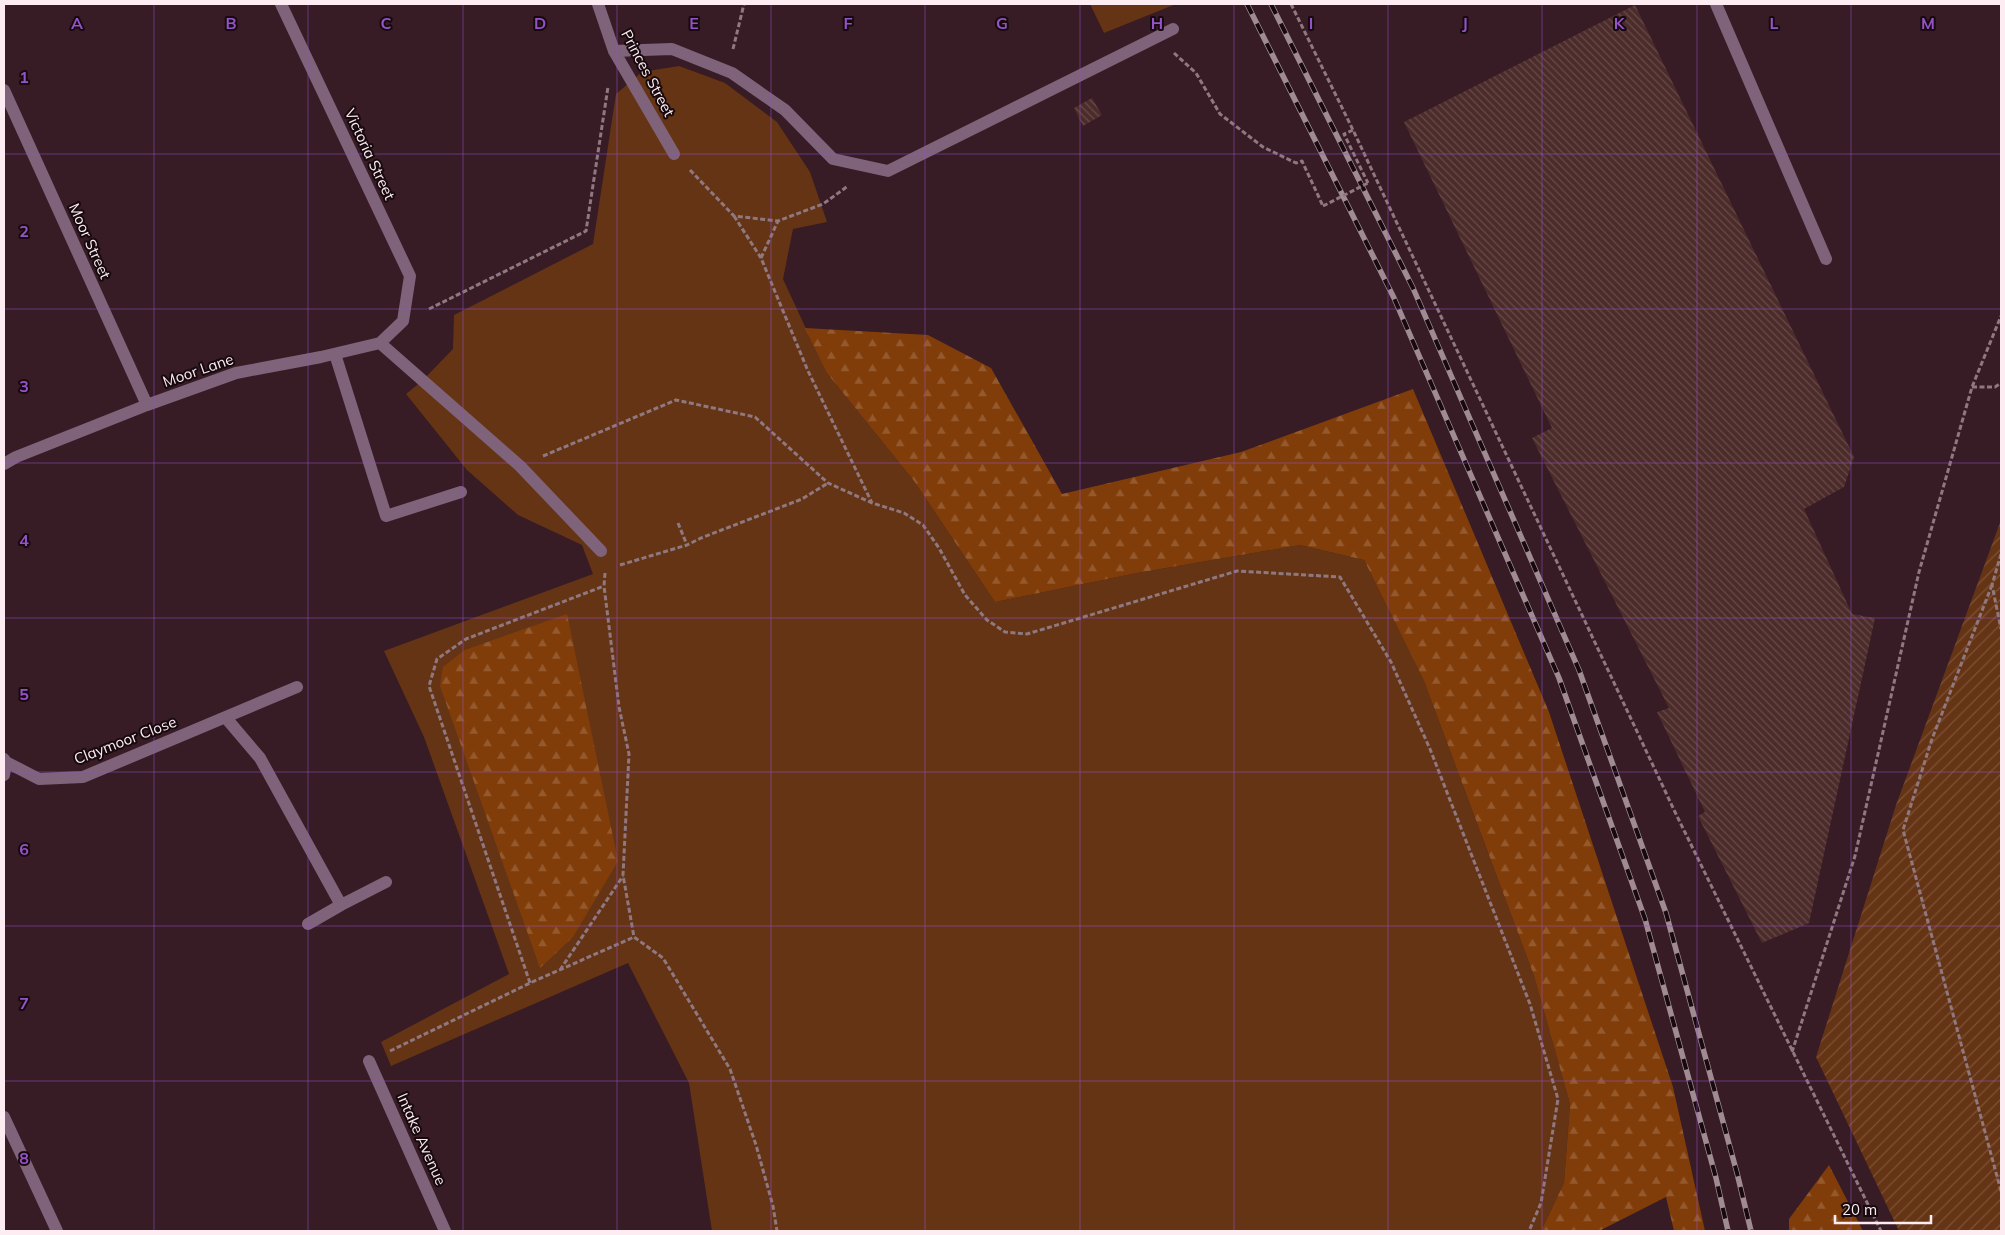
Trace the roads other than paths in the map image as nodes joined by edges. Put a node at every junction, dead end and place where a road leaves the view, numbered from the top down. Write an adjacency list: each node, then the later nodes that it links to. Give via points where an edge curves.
1 (281, 4): 9 (street, Victoria Street, via 410,276)
2 (598, 4): 5 (street, Princes Street)
3 (1716, 4): 8 (street)
4 (1167, 32): 5 (street, via 888,171 833,159 784,110 727,71 672,49)
5 (614, 51): 7 (street, Princes Street)
6 (4, 90): 12 (street, Moor Street)
7 (674, 154)
8 (1826, 259)
9 (403, 321): 10 (street, Moor Lane)
10 (380, 343): 11 (street, Moor Lane); 15 (street, via 520,466)
11 (335, 354): 12 (street, Moor Lane, via 236,372); 14 (street, via 386,516)
12 (147, 405): 13 (street, Moor Lane)
13 (4, 464)
14 (461, 492)
15 (600, 551)
16 (297, 687): 17 (street, Claymoor Close)
17 (226, 718): 18 (street, Claymoor Close, via 84,777 39,779); 21 (street, via 260,758)
18 (5, 760): 19 (street, Claymoor Close)
19 (4, 775)
20 (386, 882): 21 (street)
21 (341, 905): 22 (street)
22 (308, 924)
23 (369, 1061): 26 (street, Intake Avenue)
24 (4, 1117): 25 (street)
25 (57, 1231)
26 (445, 1231)

